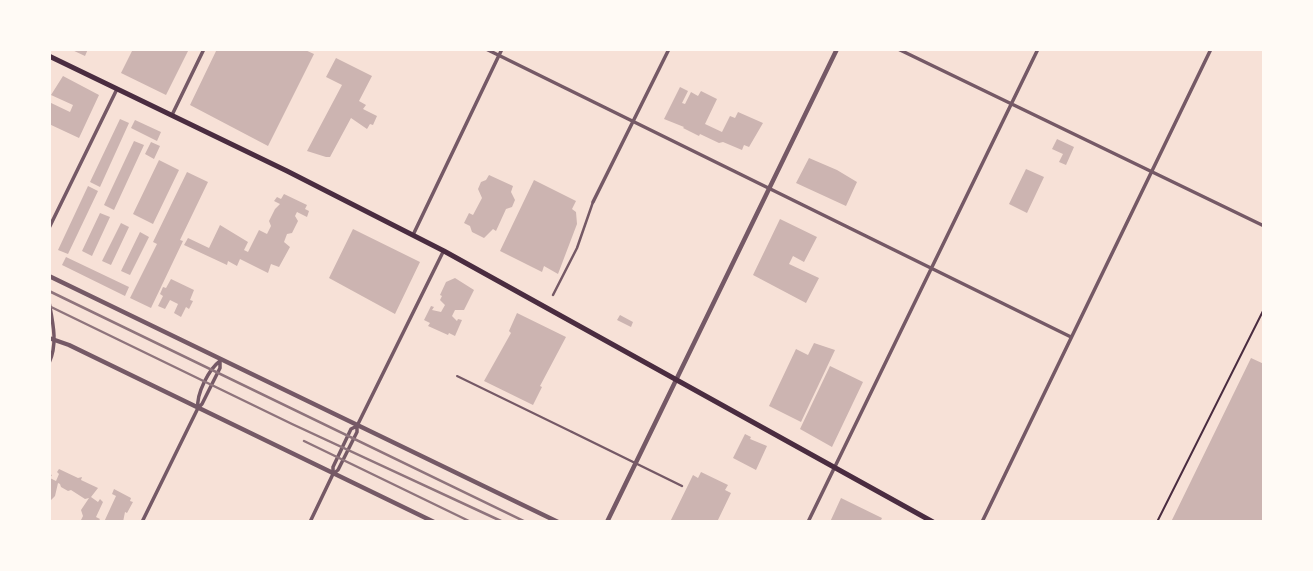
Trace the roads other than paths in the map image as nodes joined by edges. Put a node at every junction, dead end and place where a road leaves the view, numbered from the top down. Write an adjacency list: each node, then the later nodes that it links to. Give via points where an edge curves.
1 (204, 49): 14 (street)
2 (486, 49): 10 (street)
3 (502, 49): 10 (street)
4 (669, 49): 15 (street)
5 (829, 49): 9 (street)
6 (898, 49): 13 (street)
7 (1038, 49): 13 (street)
8 (1211, 49): 16 (street)
9 (836, 50): 17 (street)
10 (499, 55): 15 (street); 21 (street)
11 (49, 56): 12 (main road)
12 (117, 89): 14 (main road); 20 (street)
13 (1011, 104): 16 (street); 23 (street)
14 (172, 115): 21 (main road)
15 (634, 121): 17 (street); 18 (street)
16 (1152, 172): 19 (street); 28 (street)
17 (769, 189): 23 (street); 33 (street)
18 (593, 202): 25 (street, via 578,248)
19 (1264, 226)
20 (49, 228)
21 (413, 235): 22 (main road)
22 (443, 251): 33 (main road); 35 (street)
23 (932, 268): 28 (street); 38 (street)
24 (49, 276): 30 (street)
25 (553, 295)
26 (49, 302): 29 (street, via 54,328)
27 (49, 332): 29 (street)
28 (1071, 337): 48 (street)
29 (51, 339): 31 (street, via 55,351); 34 (street)
30 (220, 360): 34 (street, via 202,389); 35 (street)
31 (49, 363)
32 (457, 376): 36 (lane)
33 (676, 379): 37 (street); 38 (main road)
34 (198, 408): 39 (street); 41 (street)
35 (357, 426): 39 (street); 44 (street)
36 (572, 432): 37 (street)
37 (635, 463): 40 (street); 45 (street)
38 (835, 467): 46 (street); 47 (main road)
39 (333, 474): 42 (street); 43 (street)
40 (682, 486)
41 (142, 522)
42 (310, 522)
43 (434, 522)
44 (558, 522)
45 (607, 522)
46 (808, 522)
47 (933, 522)
48 (982, 522)

